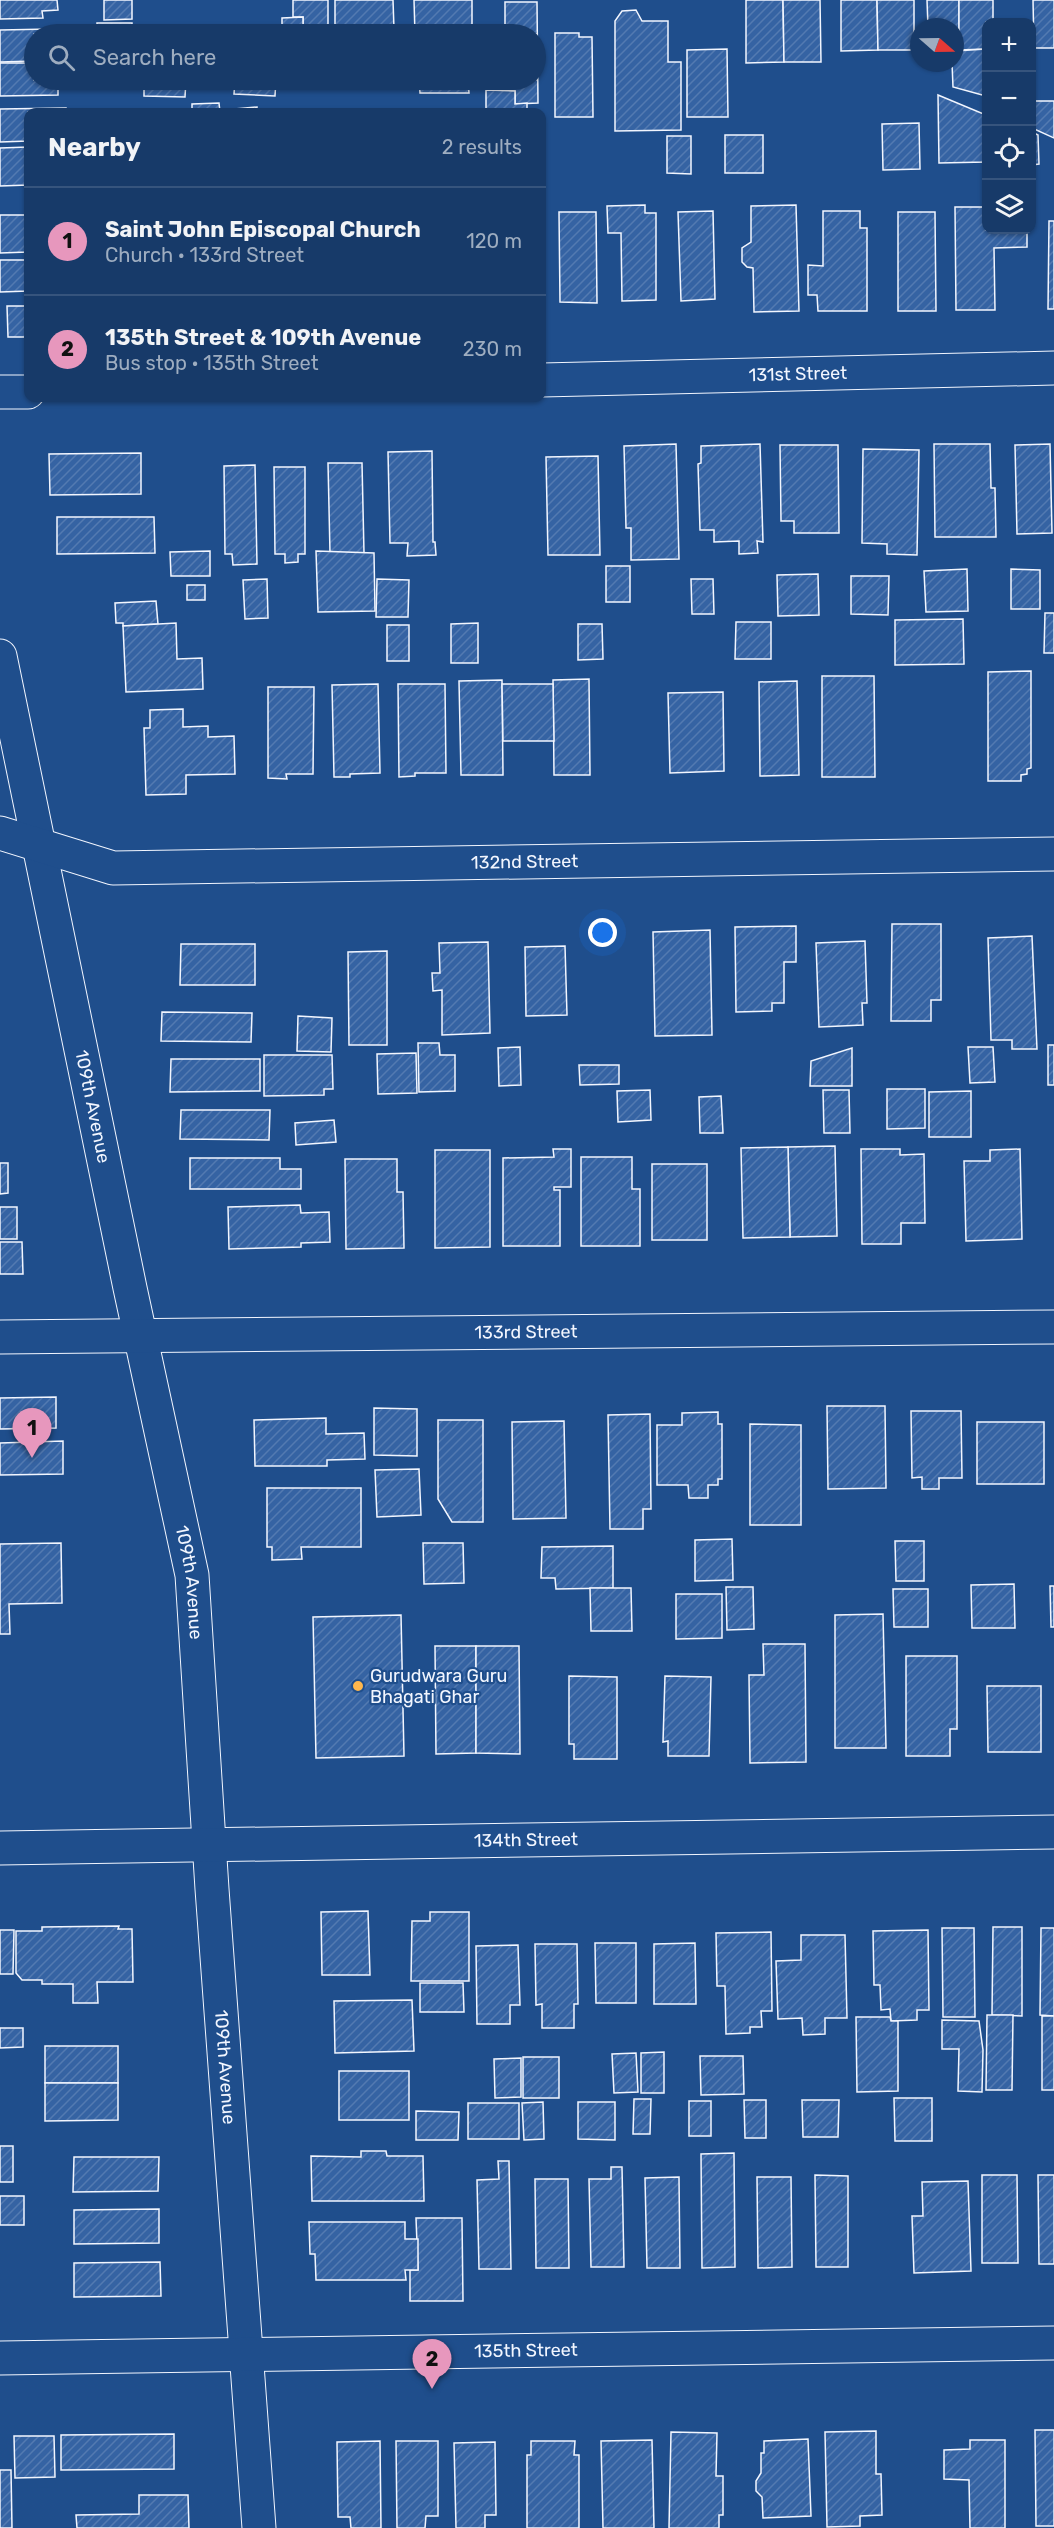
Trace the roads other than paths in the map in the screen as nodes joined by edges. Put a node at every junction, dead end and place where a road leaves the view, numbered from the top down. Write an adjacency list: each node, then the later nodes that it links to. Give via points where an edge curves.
1 (1054, 368): 2 (street, 131st Street)
2 (546, 380)
3 (0, 392): 4 (street)
4 (24, 392)
5 (0, 656): 7 (street, 109th Avenue)
6 (0, 833): 7 (street, 132nd Street)
7 (38, 845): 8 (street, 132nd Street, via 113,868); 10 (street, 109th Avenue)
8 (1054, 854)
9 (1054, 1327): 10 (street, 133rd Street)
10 (140, 1336): 11 (street, 133rd Street); 13 (street, 109th Avenue, via 192,1575)
11 (0, 1337)
12 (1054, 1832): 13 (street, 134th Street)
13 (209, 1846): 14 (street, 134th Street); 16 (street, 109th Avenue)
14 (0, 1848)
15 (1054, 2343): 16 (street, 135th Street)
16 (246, 2356): 17 (street, 135th Street); 18 (street, 109th Avenue)
17 (0, 2358)
18 (259, 2528)

